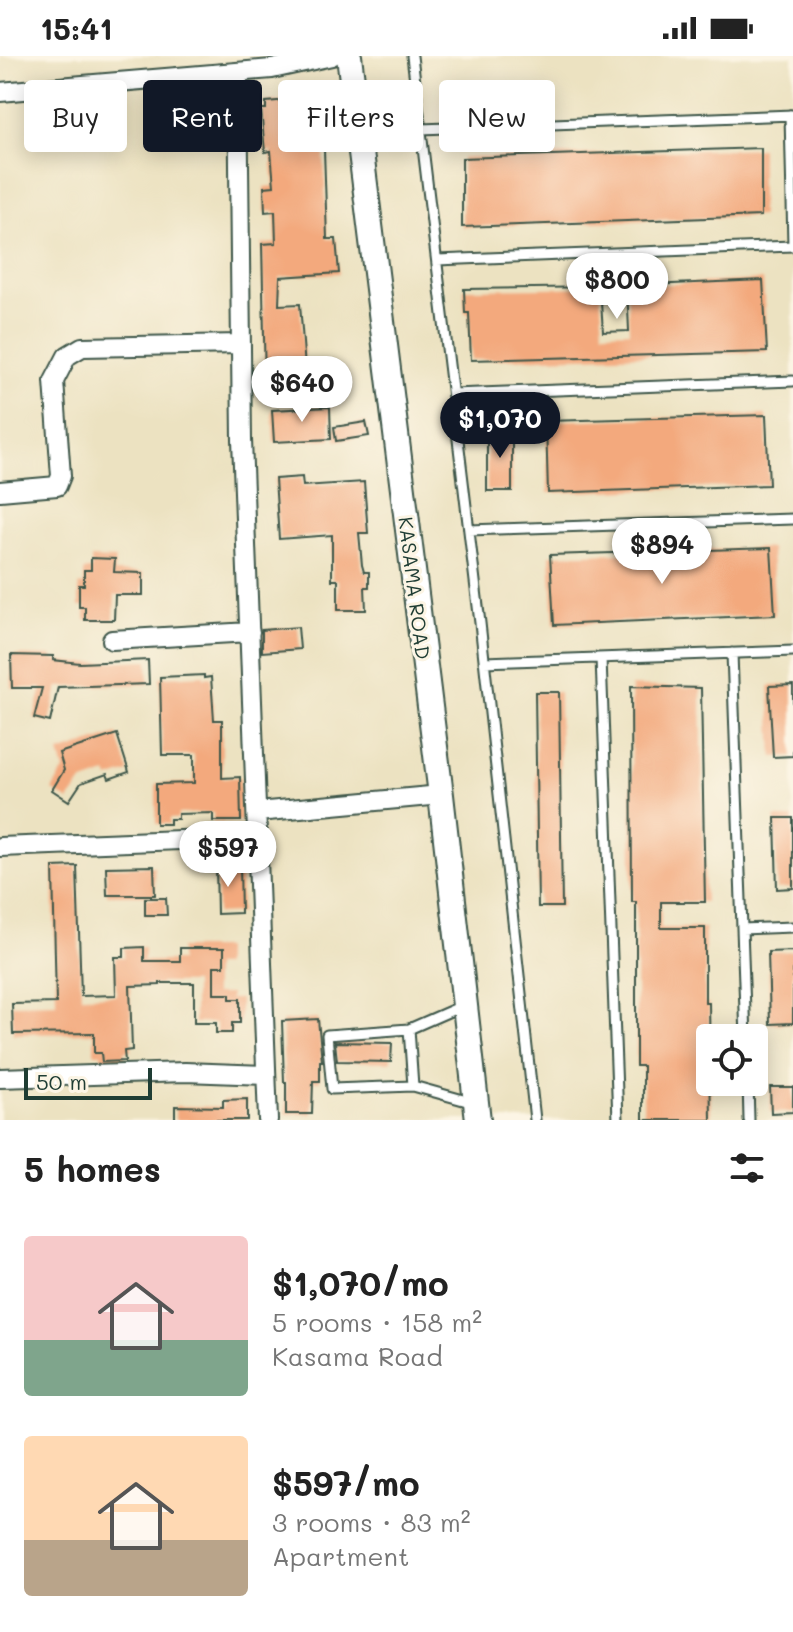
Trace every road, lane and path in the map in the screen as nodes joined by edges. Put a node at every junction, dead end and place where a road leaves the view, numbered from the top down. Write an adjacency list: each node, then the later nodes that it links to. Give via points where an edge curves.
1 (332, 56): 4 (street)
2 (349, 56): 24 (street, KASAMA ROAD)
3 (412, 56): 5 (lane)
4 (238, 73): 6 (street); 12 (street)
5 (415, 80)
6 (0, 92)
7 (792, 115): 8 (lane); 10 (lane)
8 (423, 129)
9 (423, 145): 11 (lane)
10 (793, 246): 11 (lane)
11 (437, 260): 14 (lane)
12 (240, 344): 15 (street, via 82,347 67,356 54,381 61,476 57,486); 18 (street)
13 (793, 381): 14 (lane)
14 (453, 394): 17 (lane)
15 (0, 491)
16 (793, 519): 17 (lane)
17 (469, 530): 23 (lane)
18 (250, 632): 19 (street); 25 (street)
19 (112, 640)
20 (793, 651): 21 (lane)
21 (732, 653): 22 (lane); 29 (lane)
22 (601, 658): 23 (lane); 40 (lane)
23 (484, 662): 39 (lane)
24 (441, 795): 25 (street); 30 (street, KASAMA ROAD)
25 (257, 812): 26 (street)
26 (258, 837): 27 (street); 33 (street)
27 (0, 847)
28 (793, 927): 29 (lane)
29 (742, 929): 31 (lane)
30 (464, 1005): 32 (lane); 37 (street, KASAMA ROAD)
31 (745, 1024)
32 (409, 1029): 35 (lane); 35 (lane, via 327,1035 332,1089)
33 (266, 1075): 34 (street); 38 (street)
34 (0, 1078)
35 (413, 1086): 37 (lane)
36 (748, 1096): 41 (lane)
37 (477, 1112)
38 (268, 1120)
39 (535, 1120)
40 (618, 1120)
41 (749, 1120)

